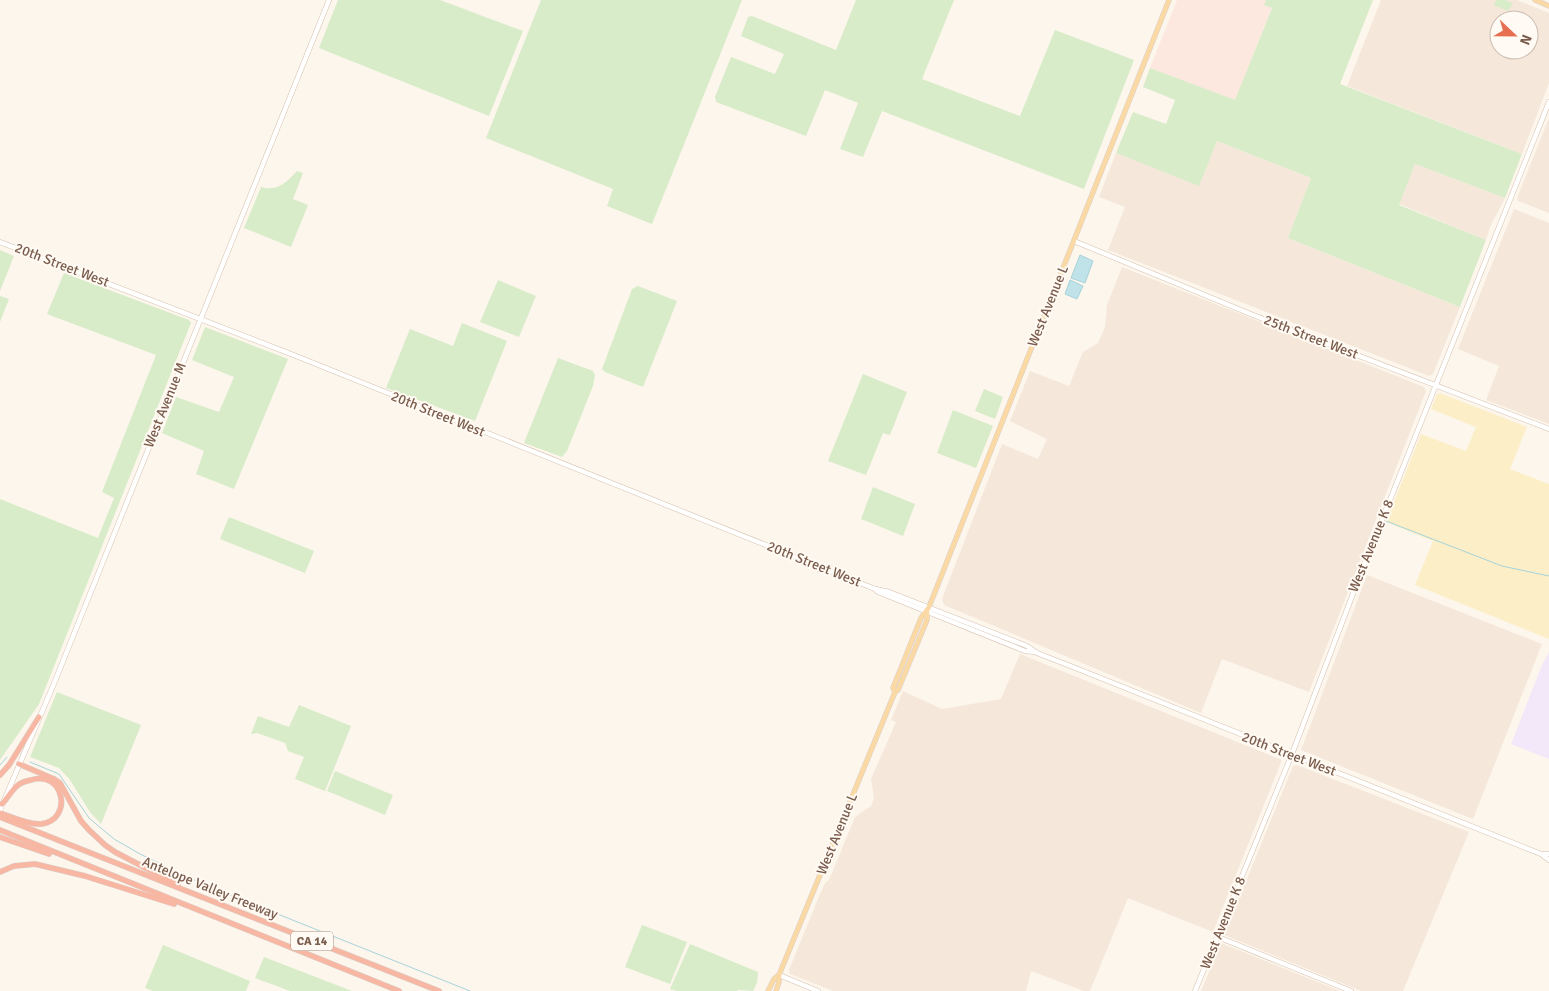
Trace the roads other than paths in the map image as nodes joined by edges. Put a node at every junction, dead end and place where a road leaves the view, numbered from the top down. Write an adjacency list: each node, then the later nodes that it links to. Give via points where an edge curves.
1 (330, 0): 8 (main road, West Avenue M)
2 (1169, 0): 6 (main road, West Avenue L)
3 (1534, 0): 4 (main road)
4 (1549, 6)
5 (1549, 102): 9 (main road, West Avenue K 8)
6 (1074, 241): 9 (main road, 25th Street West); 11 (main road, West Avenue L)
7 (0, 242): 8 (main road, 20th Street West)
8 (200, 319): 11 (main road, 20th Street West); 12 (main road, West Avenue M)
9 (1435, 385): 10 (main road, 25th Street West); 13 (main road, West Avenue K 8)
10 (1549, 429)
11 (928, 609): 13 (main road, 20th Street West); 25 (main road, West Avenue L, via 927,620)
12 (40, 717): 14 (main road, West Avenue M); 15 (highway)
13 (1292, 754): 19 (main road, 20th Street West); 24 (main road, West Avenue K 8)
14 (19, 764): 16 (main road, West Avenue M); 22 (highway, via 60,783 81,821 105,845)
15 (0, 775)
16 (1, 811): 16 (highway, via 17,786 35,779 50,781 58,788 61,797 59,812 46,823 30,823); 22 (highway, Antelope Valley Freeway / CA 14)
17 (0, 830): 20 (highway, Antelope Valley Freeway / CA 14)
18 (0, 838): 20 (highway)
19 (1549, 857)
20 (88, 866): 23 (highway, Antelope Valley Freeway / CA 14)
21 (0, 872): 23 (highway, via 22,864 44,866)
22 (184, 890): 27 (highway, Antelope Valley Freeway / CA 14)
23 (206, 914): 26 (highway, Antelope Valley Freeway / CA 14)
24 (1218, 937): 31 (main road, West Avenue K 8); 32 (main road)
25 (779, 975): 28 (main road, West Avenue L); 29 (main road, West Avenue L); 30 (main road)
26 (399, 991)
27 (439, 991)
28 (768, 991)
29 (776, 991)
30 (818, 991)
31 (1195, 991)
32 (1352, 991)

